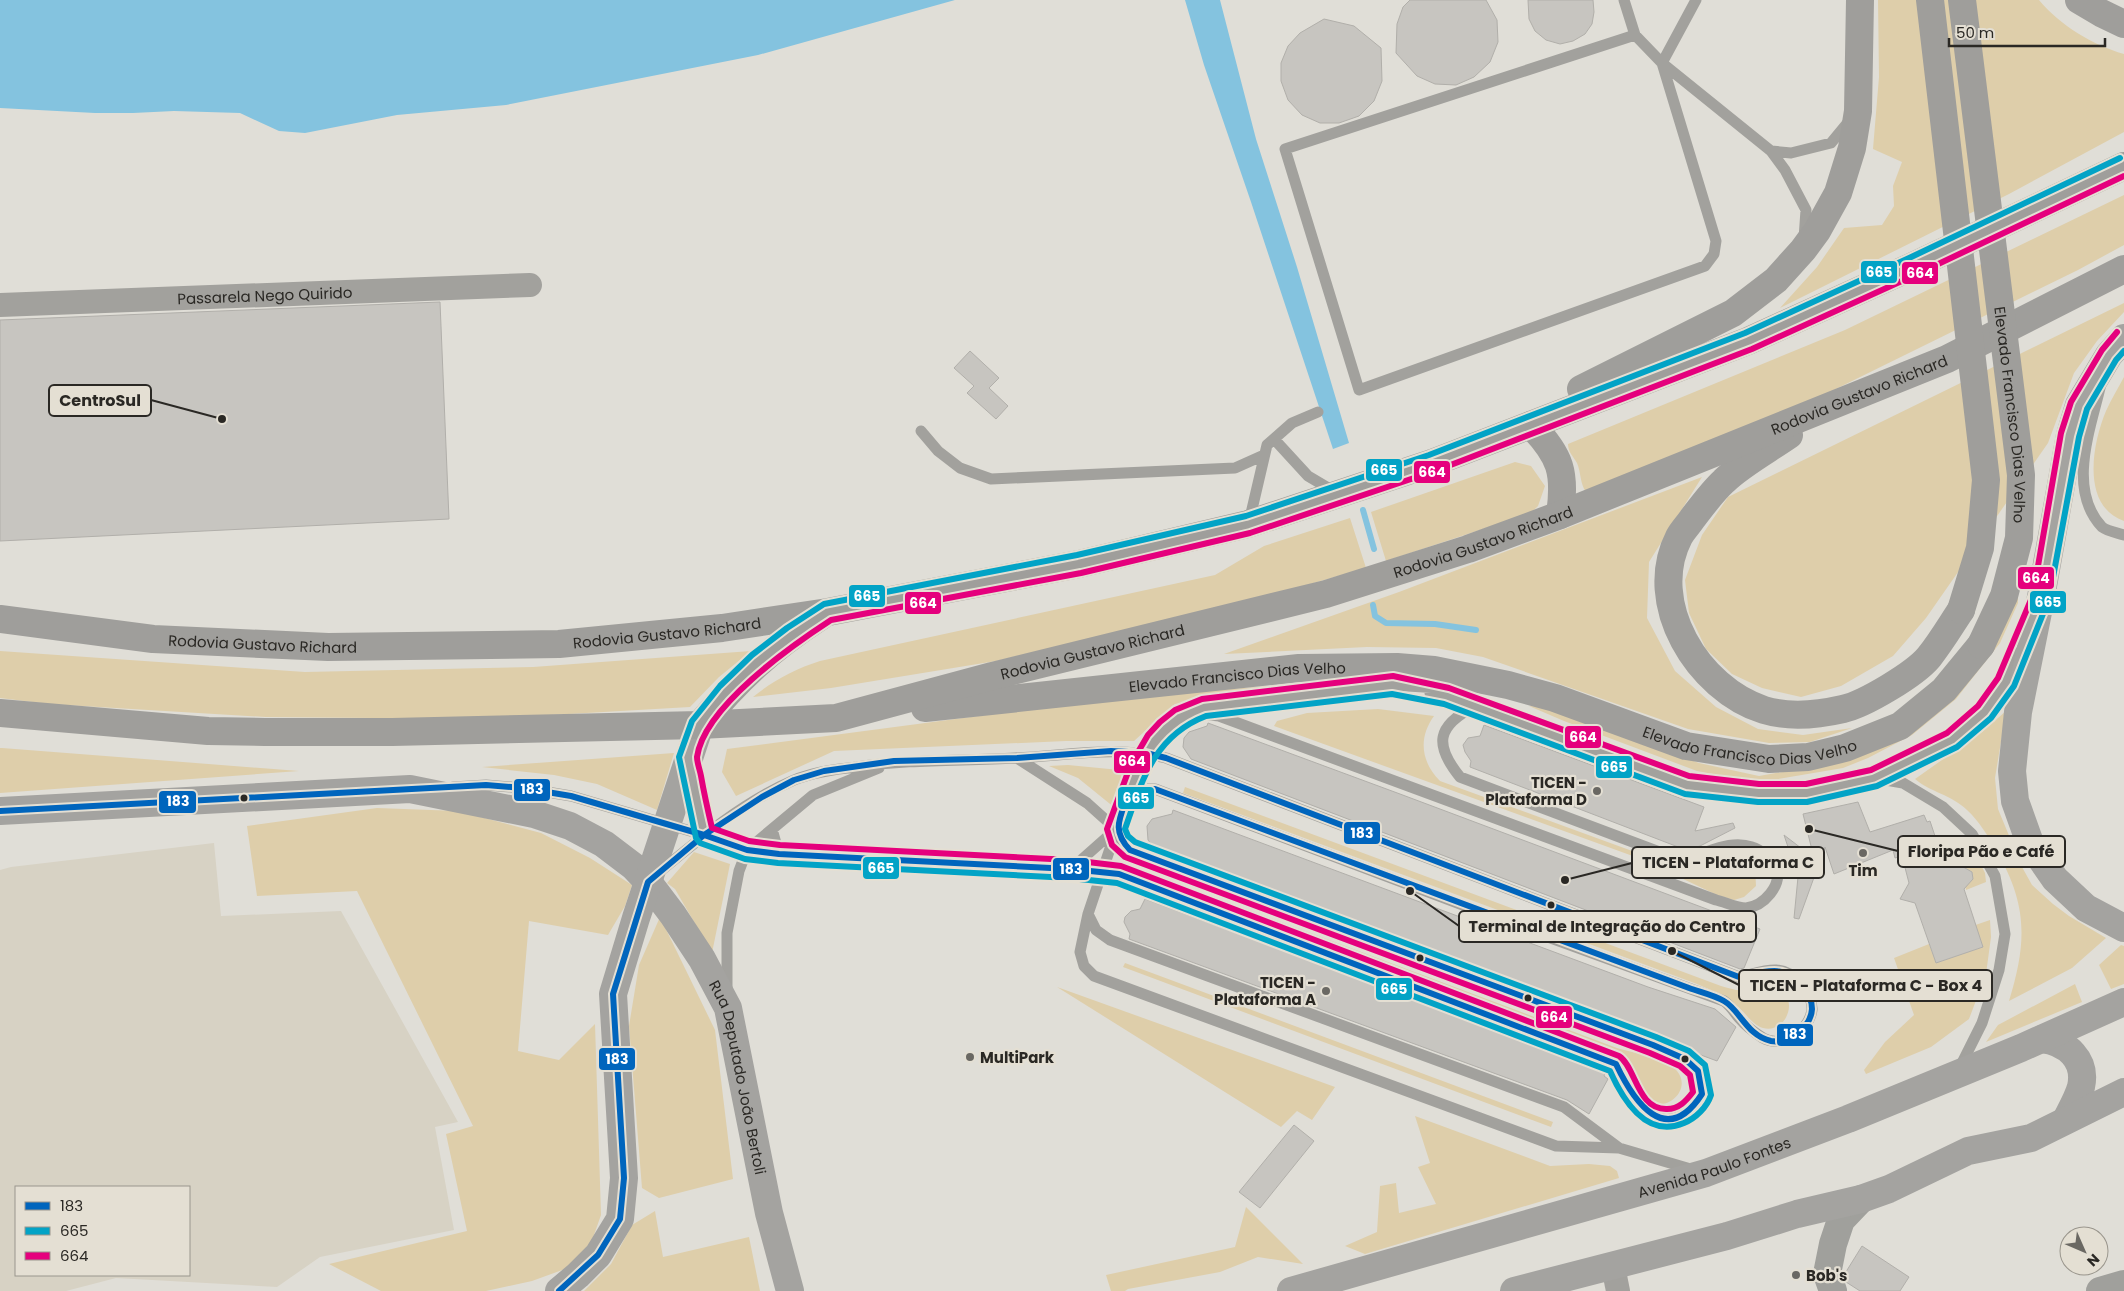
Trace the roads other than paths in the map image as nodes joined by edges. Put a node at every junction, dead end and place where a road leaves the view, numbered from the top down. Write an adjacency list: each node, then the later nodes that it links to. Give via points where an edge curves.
1 (1624, 0): 8 (lane)
2 (1696, 0): 9 (lane)
3 (1860, 0): 10 (highway)
4 (1930, 0): 18 (highway, Elevado Francisco Dias Velho, bridge, via 1986,480 1980,548 1961,610 1928,658 1887,690 1844,709 1803,715 1781,714 1742,700 1714,678 1690,649 1672,613 1668,575 1680,536 1724,480)
5 (1962, 0): 33 (highway, Elevado Francisco Dias Velho, bridge, via 2021,475 2019,538 2004,596 1981,645 1944,690 1900,726 1845,748 1808,757 1769,760 1705,750)
6 (2079, 0): 7 (highway)
7 (2124, 24)
8 (1635, 35): 9 (lane); 9 (lane, via 1285,149 1358,390 1706,266 1714,254 1716,241)
9 (1662, 63): 11 (lane)
10 (1858, 111): 11 (lane, via 1831,143 1791,153); 13 (highway, via 1852,148 1838,193)
11 (1771, 151): 13 (lane, via 1786,170 1806,210)
12 (2124, 166): 20 (highway, Rodovia Gustavo Richard, via 1748,341)
13 (1803, 250): 24 (highway, via 1776,280 1733,313)
14 (2124, 269): 18 (highway, Rodovia Gustavo Richard, via 1947,359)
15 (530, 285): 16 (street, Passarela Nego Quirido)
16 (0, 305)
17 (2116, 346): 28 (lane, via 2088,436 2085,493 2103,528); 29 (main road, via 2079,405 2070,435)
18 (1831, 407): 26 (highway, Rodovia Gustavo Richard)
19 (1318, 412): 22 (lane, via 1292,422)
20 (1531, 426): 24 (highway, Rodovia Gustavo Richard); 26 (highway, via 1549,444 1560,466 1563,490)
21 (921, 430): 23 (lane, via 938,451 960,468 991,478 1235,468)
22 (1274, 439): 23 (lane, via 1267,445); 25 (lane, via 1308,476)
23 (1264, 455): 27 (lane)
24 (1432, 463): 25 (highway, Rodovia Gustavo Richard)
25 (1339, 494): 27 (highway, Rodovia Gustavo Richard)
26 (1560, 515): 36 (highway, Rodovia Gustavo Richard, via 1468,549 1326,594)
27 (1248, 524): 30 (highway, Rodovia Gustavo Richard, via 1079,564)
28 (2124, 535)
29 (2041, 597): 45 (lane, via 2006,682 1985,712 1952,740); 63 (main road, via 2018,712 2012,771 2015,801 2030,843 2055,880 2086,908)
30 (828, 612): 31 (highway, Rodovia Gustavo Richard, via 722,628 559,644 431,647 328,647 153,639); 38 (highway, via 758,661)
31 (0, 619)
32 (1392, 685): 33 (lane); 34 (lane, via 1446,696); 37 (lane, via 1204,707)
33 (1555, 698): 36 (highway, Elevado Francisco Dias Velho, via 1434,670 1341,666)
34 (1474, 706): 37 (lane, via 1458,714 1446,729 1442,744 1447,760 1460,777 1670,856 1683,859 1721,847 1753,847 1776,867 1777,880 1772,891 1764,902 1745,908 1716,900 1219,716 1201,714); 45 (lane, via 1702,788 1759,793 1807,792)
35 (2, 714): 38 (highway, Rodovia Gustavo Richard, via 208,731 265,732)
36 (836, 718): 38 (highway, Rodovia Gustavo Richard)
37 (1178, 719): 39 (lane)
38 (700, 725): 41 (main road)
39 (1158, 737): 40 (lane); 43 (lane)
40 (1146, 753): 42 (lane, via 1111,751); 43 (lane); 47 (lane)
41 (688, 757): 51 (main road); 54 (lane)
42 (1016, 758): 44 (lane); 53 (lane, via 1087,803)
43 (1166, 758): 47 (lane, via 1739,977 1777,970 1794,977 1804,986 1812,1008 1808,1023 1793,1036 1776,1042 1763,1038 1724,1000 1156,789 1141,789)
44 (894, 762): 52 (lane, via 813,794); 54 (lane, via 824,771 794,780)
45 (1874, 778): 67 (lane, via 1903,783 1943,807 1972,834 1995,876 2005,934 1999,970 1982,1023)
46 (410, 789): 48 (main road, Rua Deputado João Bertoli); 51 (lane, via 523,788 571,796); 60 (main road, Rua Deputado João Bertoli, via 534,814 570,826 604,844)
47 (1128, 796): 53 (lane)
48 (31, 810): 49 (main road); 50 (main road)
49 (0, 811)
50 (0, 818)
51 (666, 824): 54 (lane); 60 (main road)
52 (772, 829): 55 (lane); 56 (lane)
53 (1116, 829): 57 (lane); 58 (lane); 59 (lane, via 1120,841 1130,850 1685,1059 1698,1072 1702,1094 1693,1108 1680,1116 1660,1119 1646,1111 1632,1096 1616,1064)
54 (704, 835): 55 (lane); 60 (lane)
55 (747, 850): 56 (lane); 65 (lane, via 739,871 727,933)
56 (779, 854): 57 (lane)
57 (1071, 869): 58 (lane)
58 (1102, 872): 59 (lane); 61 (lane)
59 (1119, 874): 61 (lane)
60 (648, 882): 65 (main road, Rua Deputado João Bertoli, via 702,959); 75 (main road, via 613,994 623,1162 620,1219 598,1255)
61 (1095, 891): 62 (lane)
62 (1088, 914): 70 (lane, via 1096,930 1110,940 1564,1107); 70 (lane, via 1080,952 1084,966 1094,976 1556,1146)
63 (2124, 928)
64 (2124, 1002): 66 (main road, Avenida Paulo Fontes)
65 (728, 1008): 76 (main road, Rua Deputado João Bertoli, via 769,1213)
66 (2042, 1039): 67 (main road, Avenida Paulo Fontes); 69 (main road, via 2063,1044 2080,1064 2080,1090)
67 (1956, 1074): 71 (main road, Avenida Paulo Fontes)
68 (2124, 1092): 69 (main road)
69 (2066, 1120): 72 (main road, via 2031,1138 1968,1152)
70 (1619, 1148): 71 (lane)
71 (1706, 1173): 77 (main road, Avenida Paulo Fontes)
72 (1861, 1199): 73 (main road, via 1744,1231); 79 (main road, via 1841,1220 1833,1244 1827,1274)
73 (1615, 1278): 78 (main road)
74 (2124, 1284): 80 (main road)
75 (558, 1291)
76 (790, 1291)
77 (1291, 1291)
78 (1514, 1291)
79 (1833, 1291)
80 (2100, 1291)

